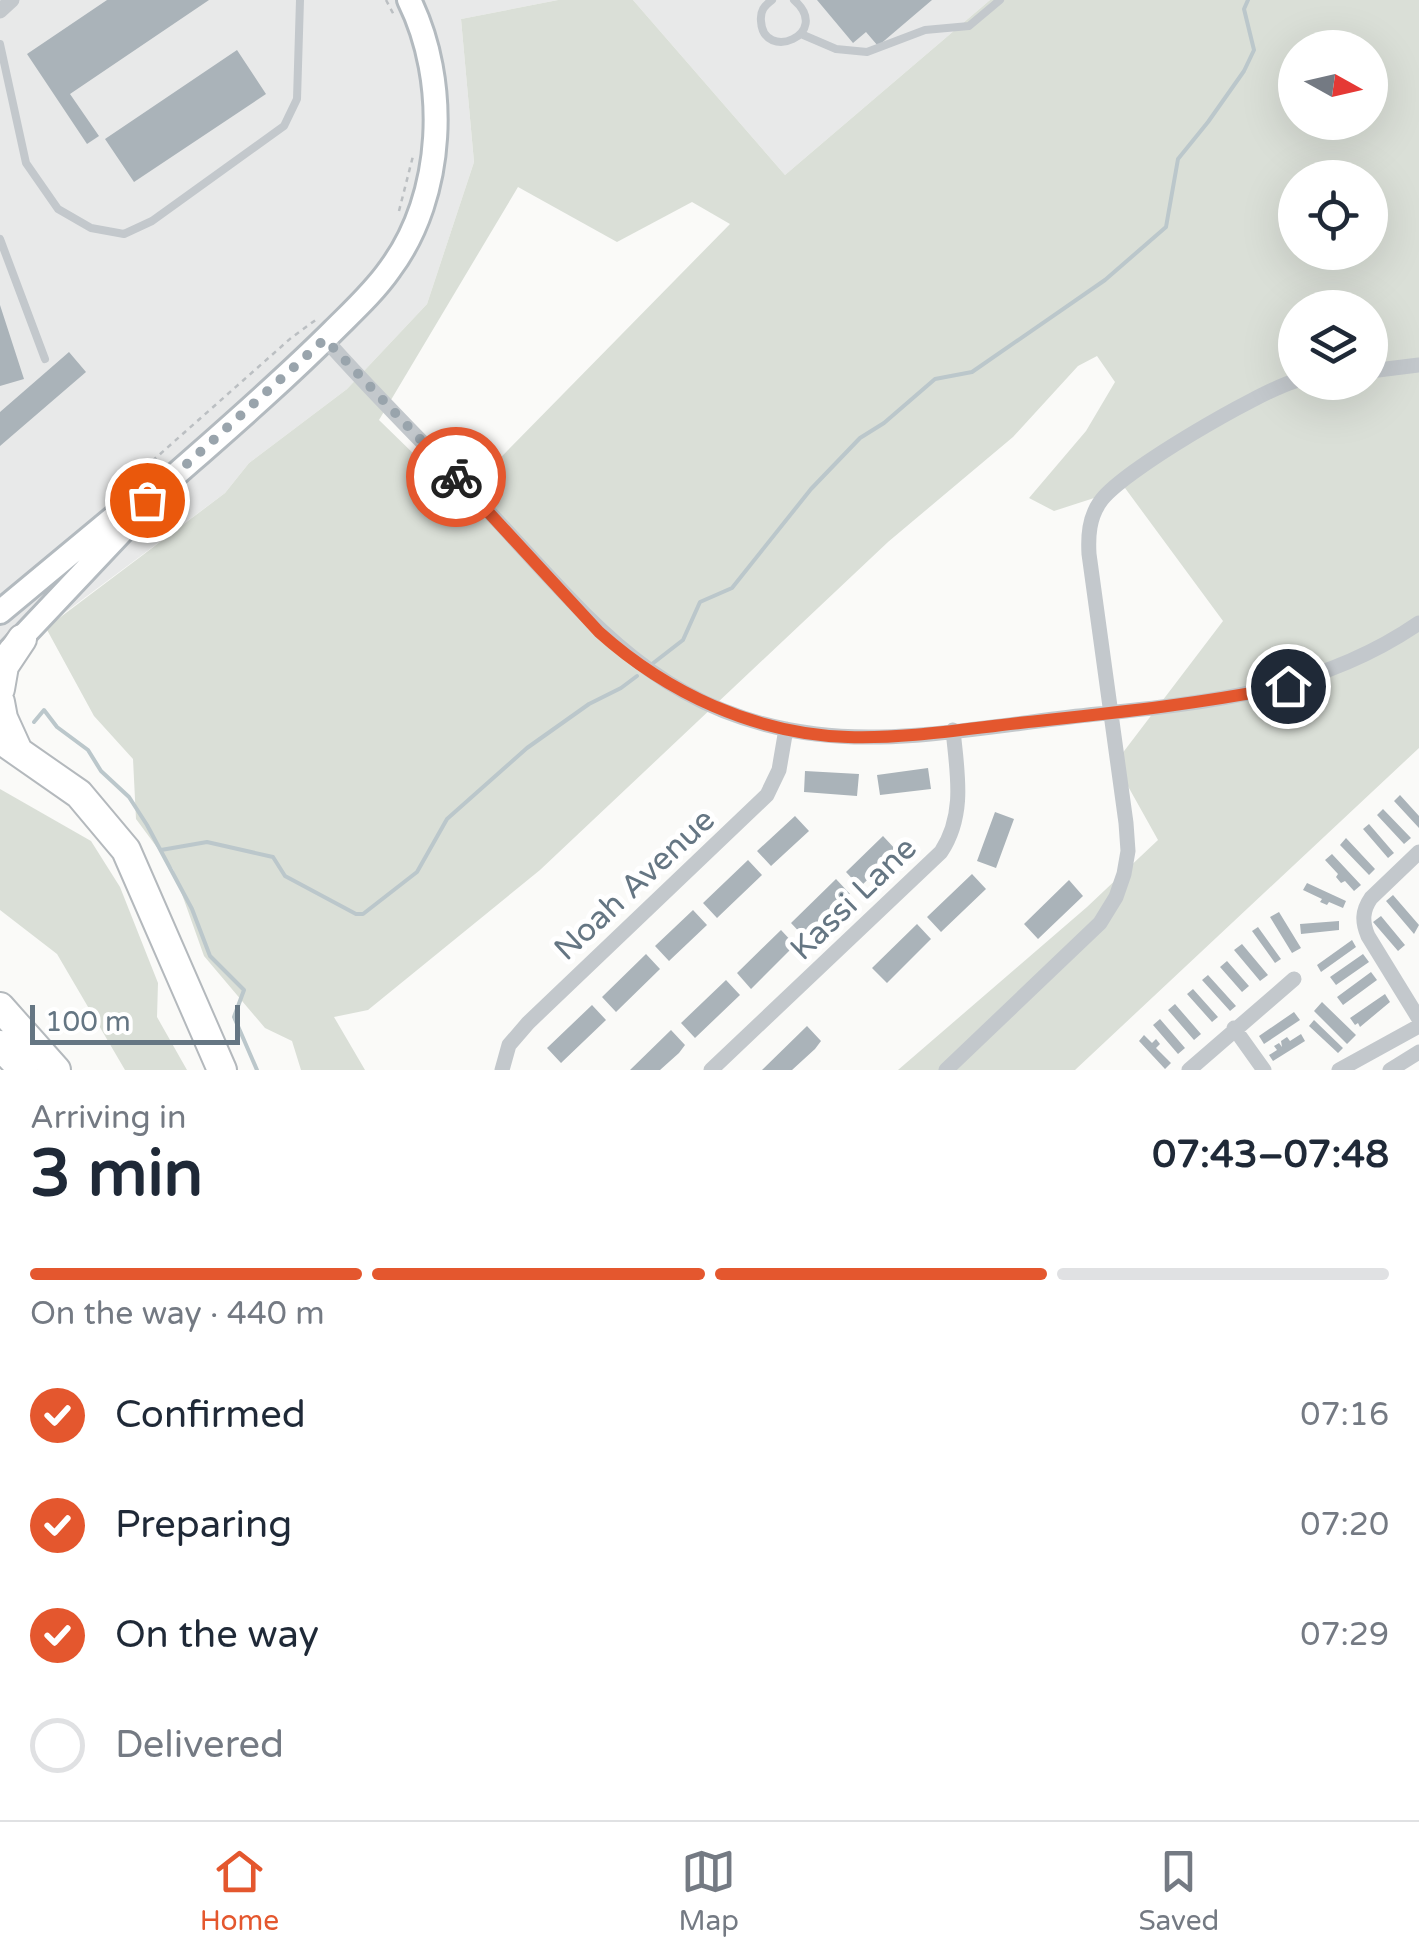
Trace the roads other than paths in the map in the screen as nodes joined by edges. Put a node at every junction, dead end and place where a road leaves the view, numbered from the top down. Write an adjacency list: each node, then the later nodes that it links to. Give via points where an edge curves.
1 (12, 0): 7 (street)
2 (300, 0): 9 (lane, via 297,100 284,126 124,234 91,228 58,209 26,162)
3 (409, 0): 11 (street, via 433,76 428,182 392,268)
4 (772, 0): 8 (lane, via 760,16 768,37 791,41)
5 (794, 0): 8 (lane, via 804,12)
6 (1000, 0): 8 (lane, via 970,26 924,30 868,52 836,49)
7 (0, 11)
8 (800, 34)
9 (0, 44)
10 (0, 240): 12 (lane)
11 (324, 327): 16 (street); 24 (street, via 610,641 691,696)
12 (45, 360)
13 (1419, 365): 14 (street)
14 (1388, 369)
15 (1278, 388): 23 (street, via 1130,473 1099,504 1089,554)
16 (147, 500): 17 (street, via 118,514); 19 (street)
17 (0, 612)
18 (1419, 624): 23 (street, via 1358,660 1288,686)
19 (22, 639): 20 (street); 21 (highway, via 4,666)
20 (0, 659)
21 (0, 689)
22 (0, 702): 26 (highway)
23 (1112, 713): 25 (street); 41 (street, via 1128,842 1116,897 1092,932)
24 (786, 729): 25 (street, via 856,737); 39 (street, Noah Avenue, via 768,794 528,1023 510,1045)
25 (953, 730): 40 (street, Kassi Lane, via 957,813 941,852)
26 (9, 745): 38 (highway, via 80,794 126,850)
27 (1419, 852): 30 (street, via 1371,898 1363,921)
28 (1294, 978): 31 (street)
29 (0, 1008): 37 (highway)
30 (1419, 1022): 32 (street)
31 (1234, 1028): 42 (street); 43 (street)
32 (1391, 1040): 35 (street); 44 (street)
33 (0, 1045): 36 (highway)
34 (1419, 1052): 35 (street)
35 (1399, 1068)
36 (23, 1070)
37 (56, 1070)
38 (222, 1070)
39 (502, 1070)
40 (711, 1070)
41 (946, 1070)
42 (1189, 1070)
43 (1264, 1070)
44 (1339, 1070)

